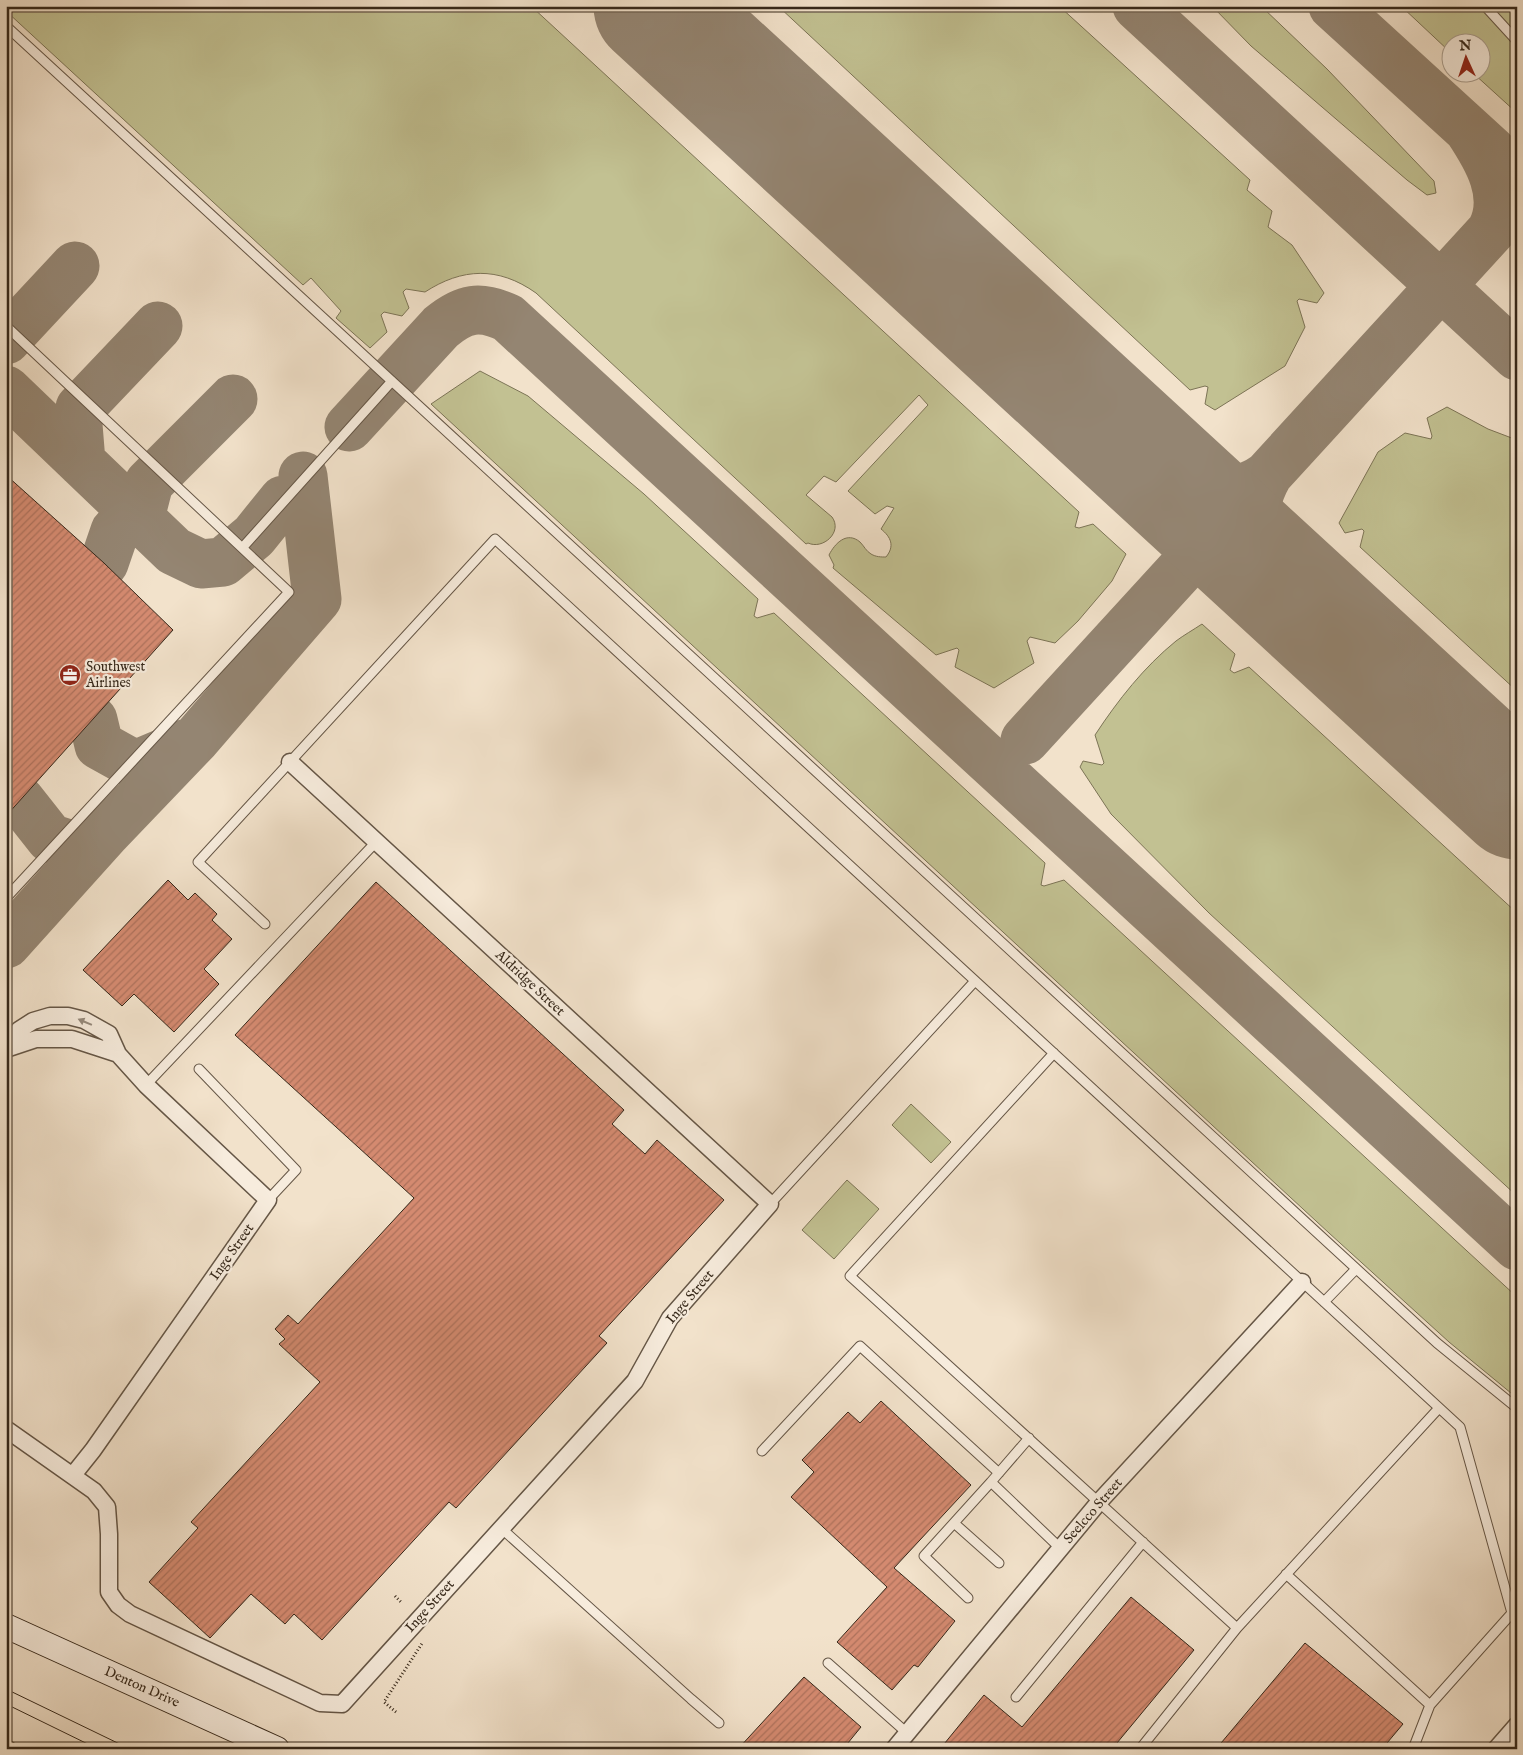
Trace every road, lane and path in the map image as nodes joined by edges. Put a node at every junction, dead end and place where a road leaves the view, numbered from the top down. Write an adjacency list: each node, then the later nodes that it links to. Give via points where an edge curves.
1 (1485, 6): 3 (lane)
2 (6, 26): 5 (lane)
3 (1517, 41)
4 (6, 326): 6 (lane)
5 (392, 381): 6 (lane); 19 (lane)
6 (243, 547): 9 (lane, via 290,592)
7 (290, 762): 8 (street, Aldridge Street); 10 (lane, via 198,862); 11 (lane, via 495,539)
8 (376, 842): 16 (lane); 18 (street, Aldridge Street)
9 (6, 898)
10 (265, 924)
11 (975, 981): 14 (lane); 18 (lane)
12 (6, 1048): 13 (street, via 36,1039 72,1039); 13 (street, one-way to 12, via 109,1034 84,1020 68,1016 50,1016 33,1021 19,1030)
13 (118, 1054): 16 (street)
14 (1054, 1054): 20 (lane); 25 (lane, via 850,1276)
15 (199, 1069): 17 (lane, via 296,1170)
16 (146, 1085): 17 (street)
17 (268, 1200): 28 (street, Inge Street)
18 (770, 1204): 32 (street, Inge Street, via 670,1318 635,1381)
19 (1356, 1269): 21 (lane); 23 (lane, via 1437,1343)
20 (1302, 1282): 21 (lane); 30 (street, Seelcco Street)
21 (1324, 1302): 22 (lane)
22 (1439, 1408): 36 (lane); 45 (lane, via 1460,1428 1512,1613)
23 (1517, 1408)
24 (6, 1429): 28 (street, Inge Street)
25 (1029, 1438): 27 (lane); 30 (lane)
26 (762, 1451): 27 (lane, via 860,1346)
27 (998, 1473): 29 (lane)
28 (73, 1474): 32 (street, Inge Street, via 107,1507 109,1592 118,1605 130,1614 320,1703 342,1704)
29 (991, 1482): 31 (lane); 34 (lane)
30 (1099, 1502): 33 (lane); 34 (street, Seelcco Street)
31 (954, 1523): 35 (lane); 38 (lane, via 924,1556)
32 (501, 1528): 47 (lane)
33 (1143, 1542): 41 (lane); 44 (lane)
34 (1060, 1548): 49 (street, Seelcco Street)
35 (999, 1564)
36 (1286, 1574): 41 (lane); 45 (lane)
37 (395, 1596): 39 (path)
38 (968, 1598)
39 (401, 1602)
40 (6, 1626): 50 (main road, Denton Drive)
41 (1237, 1628): 52 (lane)
42 (426, 1638): 46 (path, via 384,1702)
43 (828, 1663): 49 (lane)
44 (1016, 1697)
45 (1430, 1704): 53 (lane)
46 (396, 1712)
47 (719, 1723)
48 (1517, 1725): 54 (street)
49 (907, 1733): 51 (street, Seelcco Street)
50 (277, 1749)
51 (894, 1749)
52 (1140, 1749)
53 (1413, 1749)
54 (1496, 1749)

